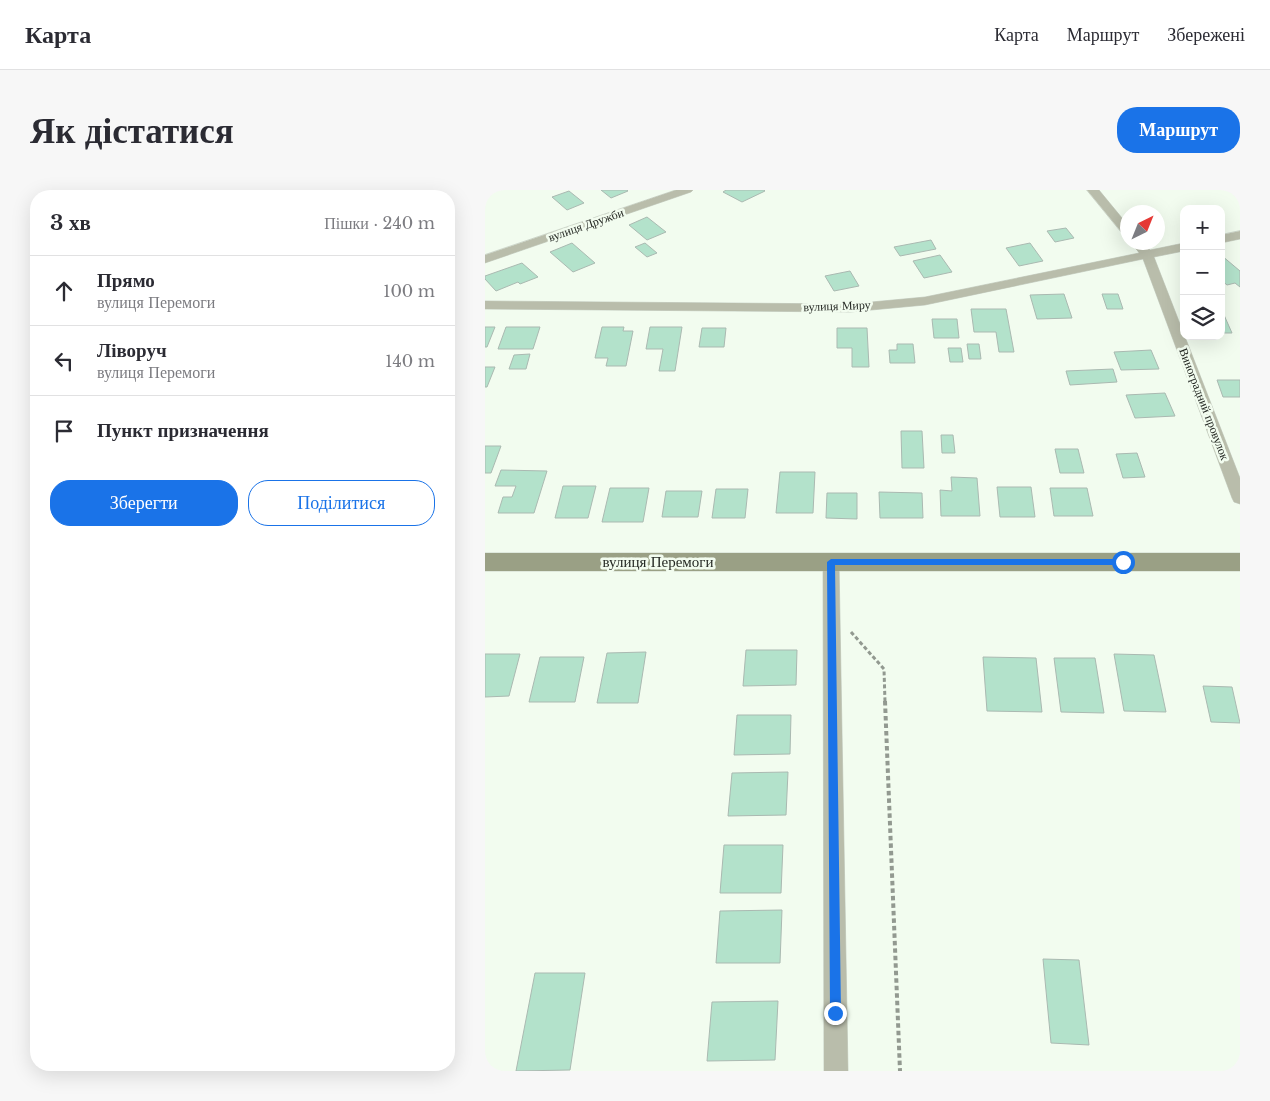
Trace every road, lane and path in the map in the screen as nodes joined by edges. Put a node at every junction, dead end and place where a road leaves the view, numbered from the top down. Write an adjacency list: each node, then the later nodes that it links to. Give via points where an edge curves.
1 (687, 190): 9 (street, вулиця Дружби)
2 (1093, 190): 3 (street)
3 (1120, 223)
4 (1240, 235): 5 (street)
5 (1225, 238)
6 (1180, 248): 8 (street, вулиця Миру)
7 (1144, 250): 8 (street, Виноградний провулок)
8 (1147, 254): 10 (street, вулиця Миру, via 925,301 850,308); 11 (street, Виноградний провулок)
9 (485, 259)
10 (485, 305)
11 (1240, 498)
12 (485, 562): 13 (street, вулиця Перемоги)
13 (831, 562): 14 (street, вулиця Перемоги); 15 (street)
14 (1240, 562)
15 (831, 609): 16 (street); 17 (path, via 884,669)
16 (836, 1071)
17 (900, 1071)

